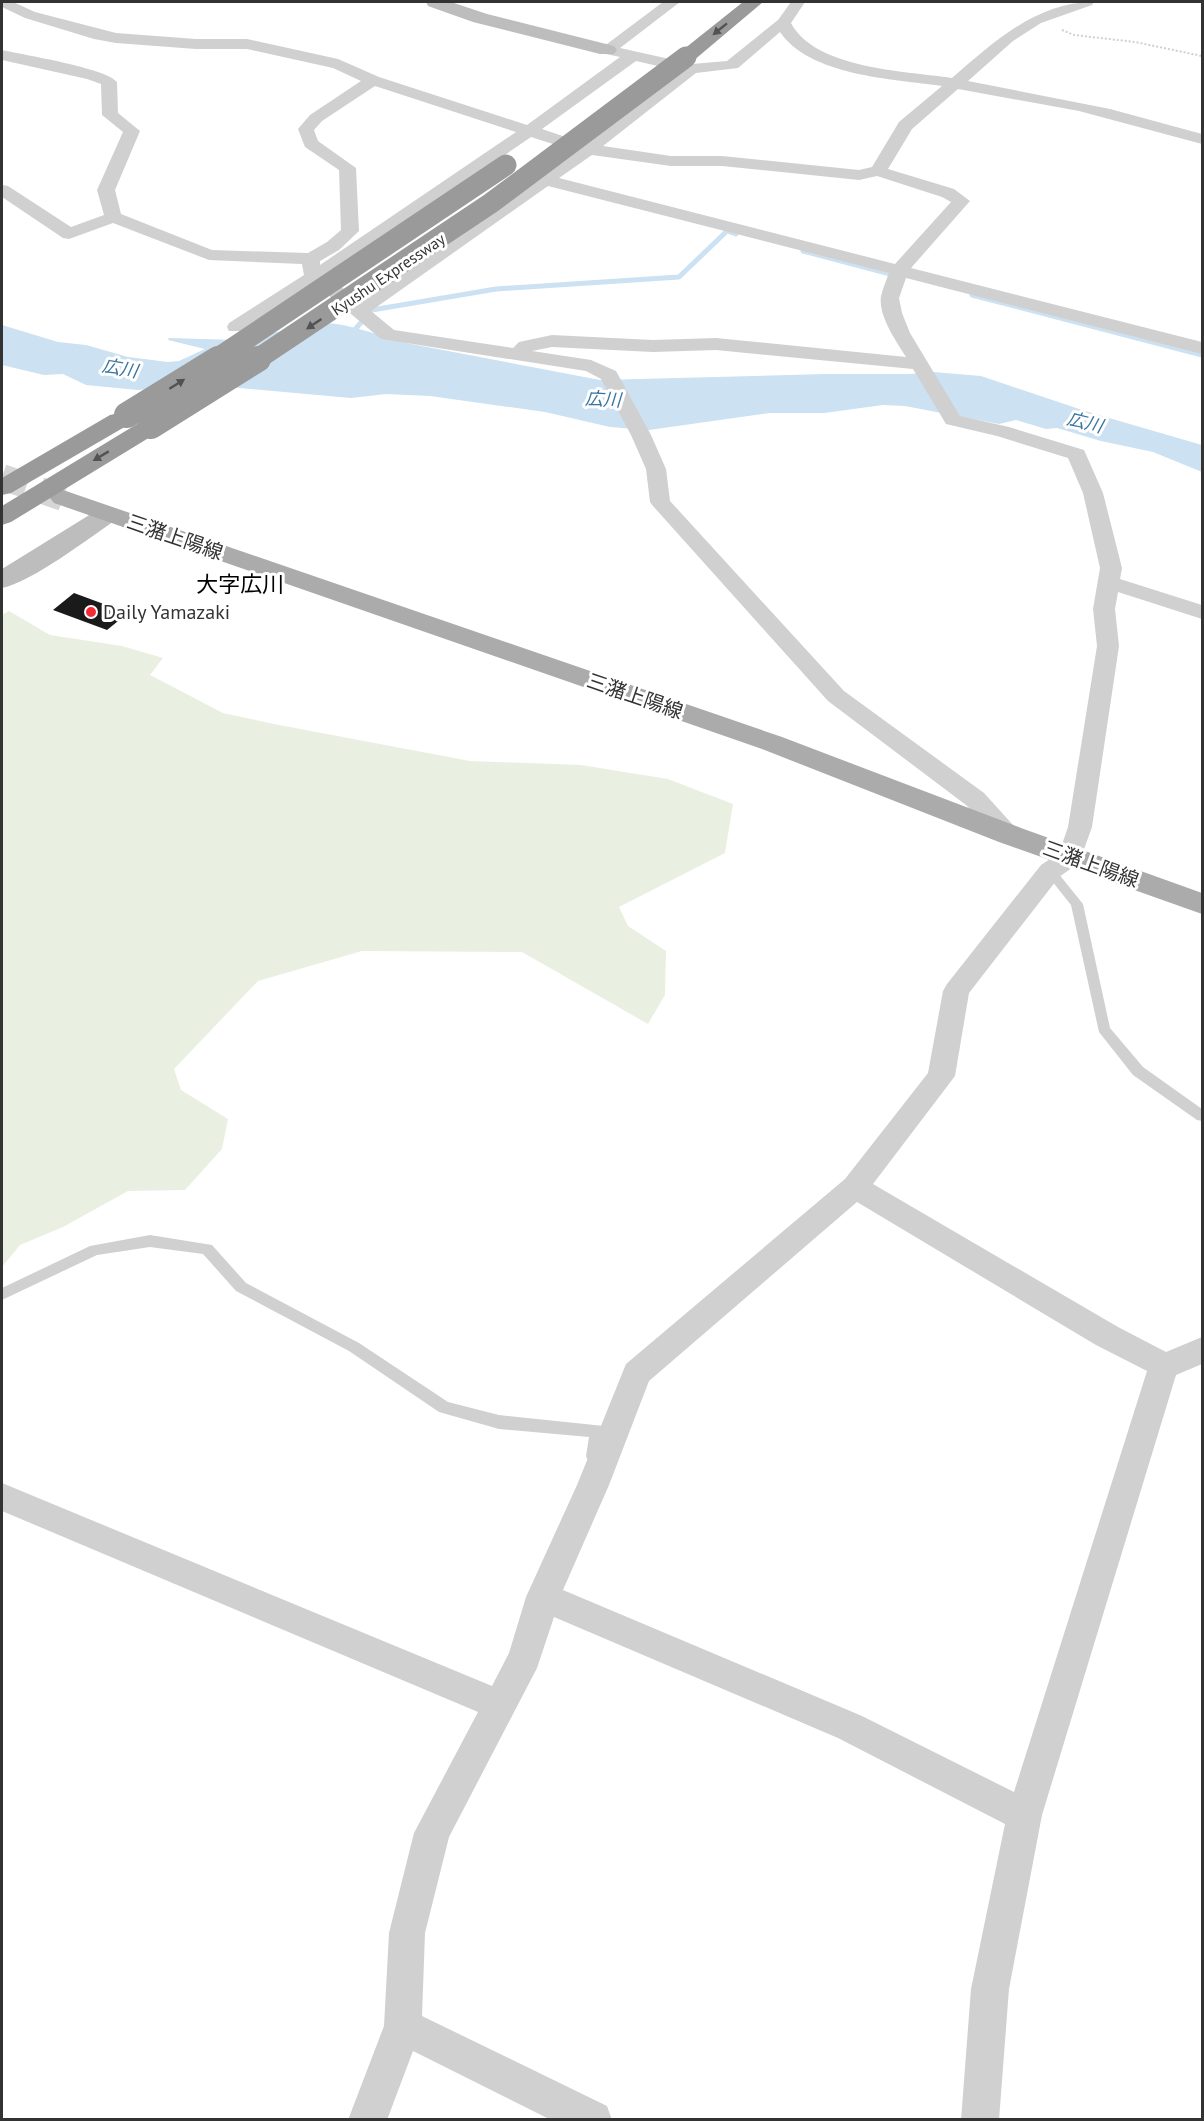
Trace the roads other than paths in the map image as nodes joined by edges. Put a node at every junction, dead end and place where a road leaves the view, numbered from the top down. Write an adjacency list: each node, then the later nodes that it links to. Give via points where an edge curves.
1 (2, 2): 7 (street)
2 (435, 2): 10 (street, via 480,18)
3 (672, 2): 10 (street)
4 (754, 2): 12 (highway, Kyushu Expressway, one-way to 12)
5 (798, 2): 9 (street)
6 (1087, 2): 15 (street, via 1036,20)
7 (30, 15): 8 (street); 14 (street, via 116,38 247,44 338,64)
8 (11, 21)
9 (783, 23): 12 (street, via 732,65); 15 (street, via 788,35 814,54 868,70)
10 (607, 50): 13 (street)
11 (2, 54): 22 (street, via 109,82 110,116 132,131 106,190)
12 (677, 55): 13 (street); 18 (street); 30 (highway, Kyushu Expressway, one-way to 12, bridge, via 232,350); 33 (highway, Kyushu Expressway, one-way to 33, bridge, via 535,173 416,256 278,348)
13 (633, 56): 16 (street)
14 (373, 80): 16 (street); 23 (street, via 306,129 311,143 347,168 350,231)
15 (954, 83): 17 (street, via 1143,120); 19 (street, via 905,126)
16 (529, 132): 18 (street); 23 (street, via 404,219)
17 (1203, 139)
18 (588, 150): 19 (street, via 671,161 722,161 859,175); 20 (street)
19 (878, 171): 24 (street, via 948,193 961,201)
20 (546, 180): 24 (street); 25 (street)
21 (2, 190): 22 (street, via 69,234)
22 (112, 217): 23 (street, via 209,255)
23 (314, 267): 25 (street); 26 (street)
24 (899, 270): 27 (street); 29 (street, via 890,298 893,313)
25 (359, 311): 28 (street, via 388,335)
26 (236, 327)
27 (1203, 348)
28 (518, 355): 29 (street, via 526,346 552,341 653,346 716,344); 37 (street, via 591,366 609,375 656,469 660,502 836,696 975,799)
29 (922, 365): 35 (street, via 953,420 1077,454 1093,493 1111,567)
30 (2, 488)
31 (63, 498): 32 (main road, 三潴上陽線)
32 (108, 514): 34 (street); 37 (main road, 三潴上陽線, via 772,743)
33 (2, 517)
34 (2, 580)
35 (1110, 584): 36 (street); 38 (street, via 1104,609 1106,657 1080,827)
36 (1203, 612)
37 (1010, 835): 38 (main road, 三潴上陽線)
38 (1060, 864): 39 (main road, 三潴上陽線); 40 (lane, via 1077,903 1104,1029 1138,1071); 41 (street, via 956,991 941,1076)
39 (1203, 904)
40 (1203, 1116)
41 (855, 1187): 44 (street, via 1107,1336); 45 (street, via 637,1373)
42 (2, 1294): 45 (lane, via 95,1250 150,1241 207,1249 241,1287 354,1347 444,1407 499,1422 598,1431)
43 (1203, 1349): 44 (street, via 1185,1360)
44 (1164, 1365): 49 (street)
45 (593, 1485): 47 (street)
46 (2, 1497): 48 (street)
47 (543, 1597): 48 (street, via 525,1657); 49 (street, via 850,1727)
48 (500, 1705): 50 (street, via 432,1833 407,1933)
49 (1024, 1815): 53 (street, via 990,1989)
50 (403, 2026): 51 (street); 52 (street)
51 (367, 2120)
52 (593, 2120)
53 (980, 2120)

